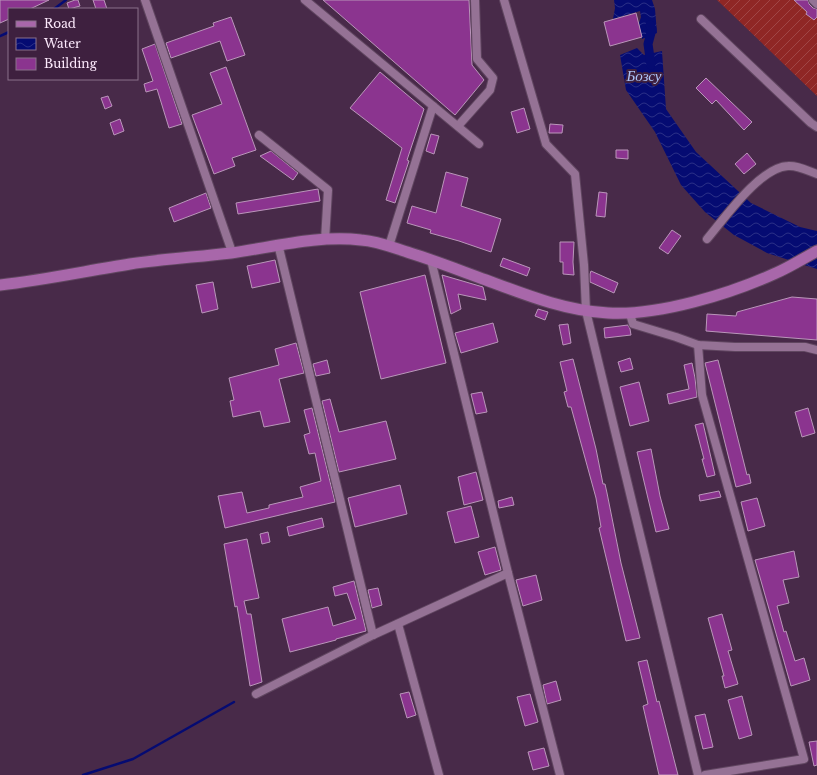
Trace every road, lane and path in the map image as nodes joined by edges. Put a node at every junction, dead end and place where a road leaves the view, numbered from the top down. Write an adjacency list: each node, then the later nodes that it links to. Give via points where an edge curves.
1 (145, 0): 19 (street)
2 (305, 0): 8 (street)
3 (475, 0): 9 (street, via 477,58 493,78 490,90)
4 (504, 0): 22 (street, via 546,144 575,174)
5 (813, 0): 6 (street)
6 (817, 4)
7 (701, 19): 10 (street)
8 (433, 106): 9 (street); 17 (street)
9 (458, 126): 12 (street)
10 (817, 127)
11 (259, 135): 15 (street, via 328,190)
12 (479, 144)
13 (817, 174): 14 (street, via 798,167 786,166 766,174 748,190)
14 (707, 239)
15 (325, 240): 16 (main road); 17 (main road, via 361,240)
16 (278, 244): 19 (main road); 28 (street)
17 (389, 246): 20 (main road)
18 (817, 251): 23 (main road, via 749,284 686,303)
19 (232, 252): 21 (main road, via 131,264)
20 (431, 260): 22 (main road, via 547,302); 26 (street)
21 (0, 285)
22 (586, 311): 23 (main road); 32 (street)
23 (630, 314): 24 (street, via 633,324)
24 (698, 345): 25 (street, via 805,346); 33 (street, via 702,395 804,759)
25 (817, 350)
26 (508, 573): 27 (street); 31 (street)
27 (398, 624): 28 (street); 30 (street)
28 (373, 635): 29 (street)
29 (256, 694)
30 (439, 775)
31 (560, 775)
32 (698, 775)
33 (705, 775)

